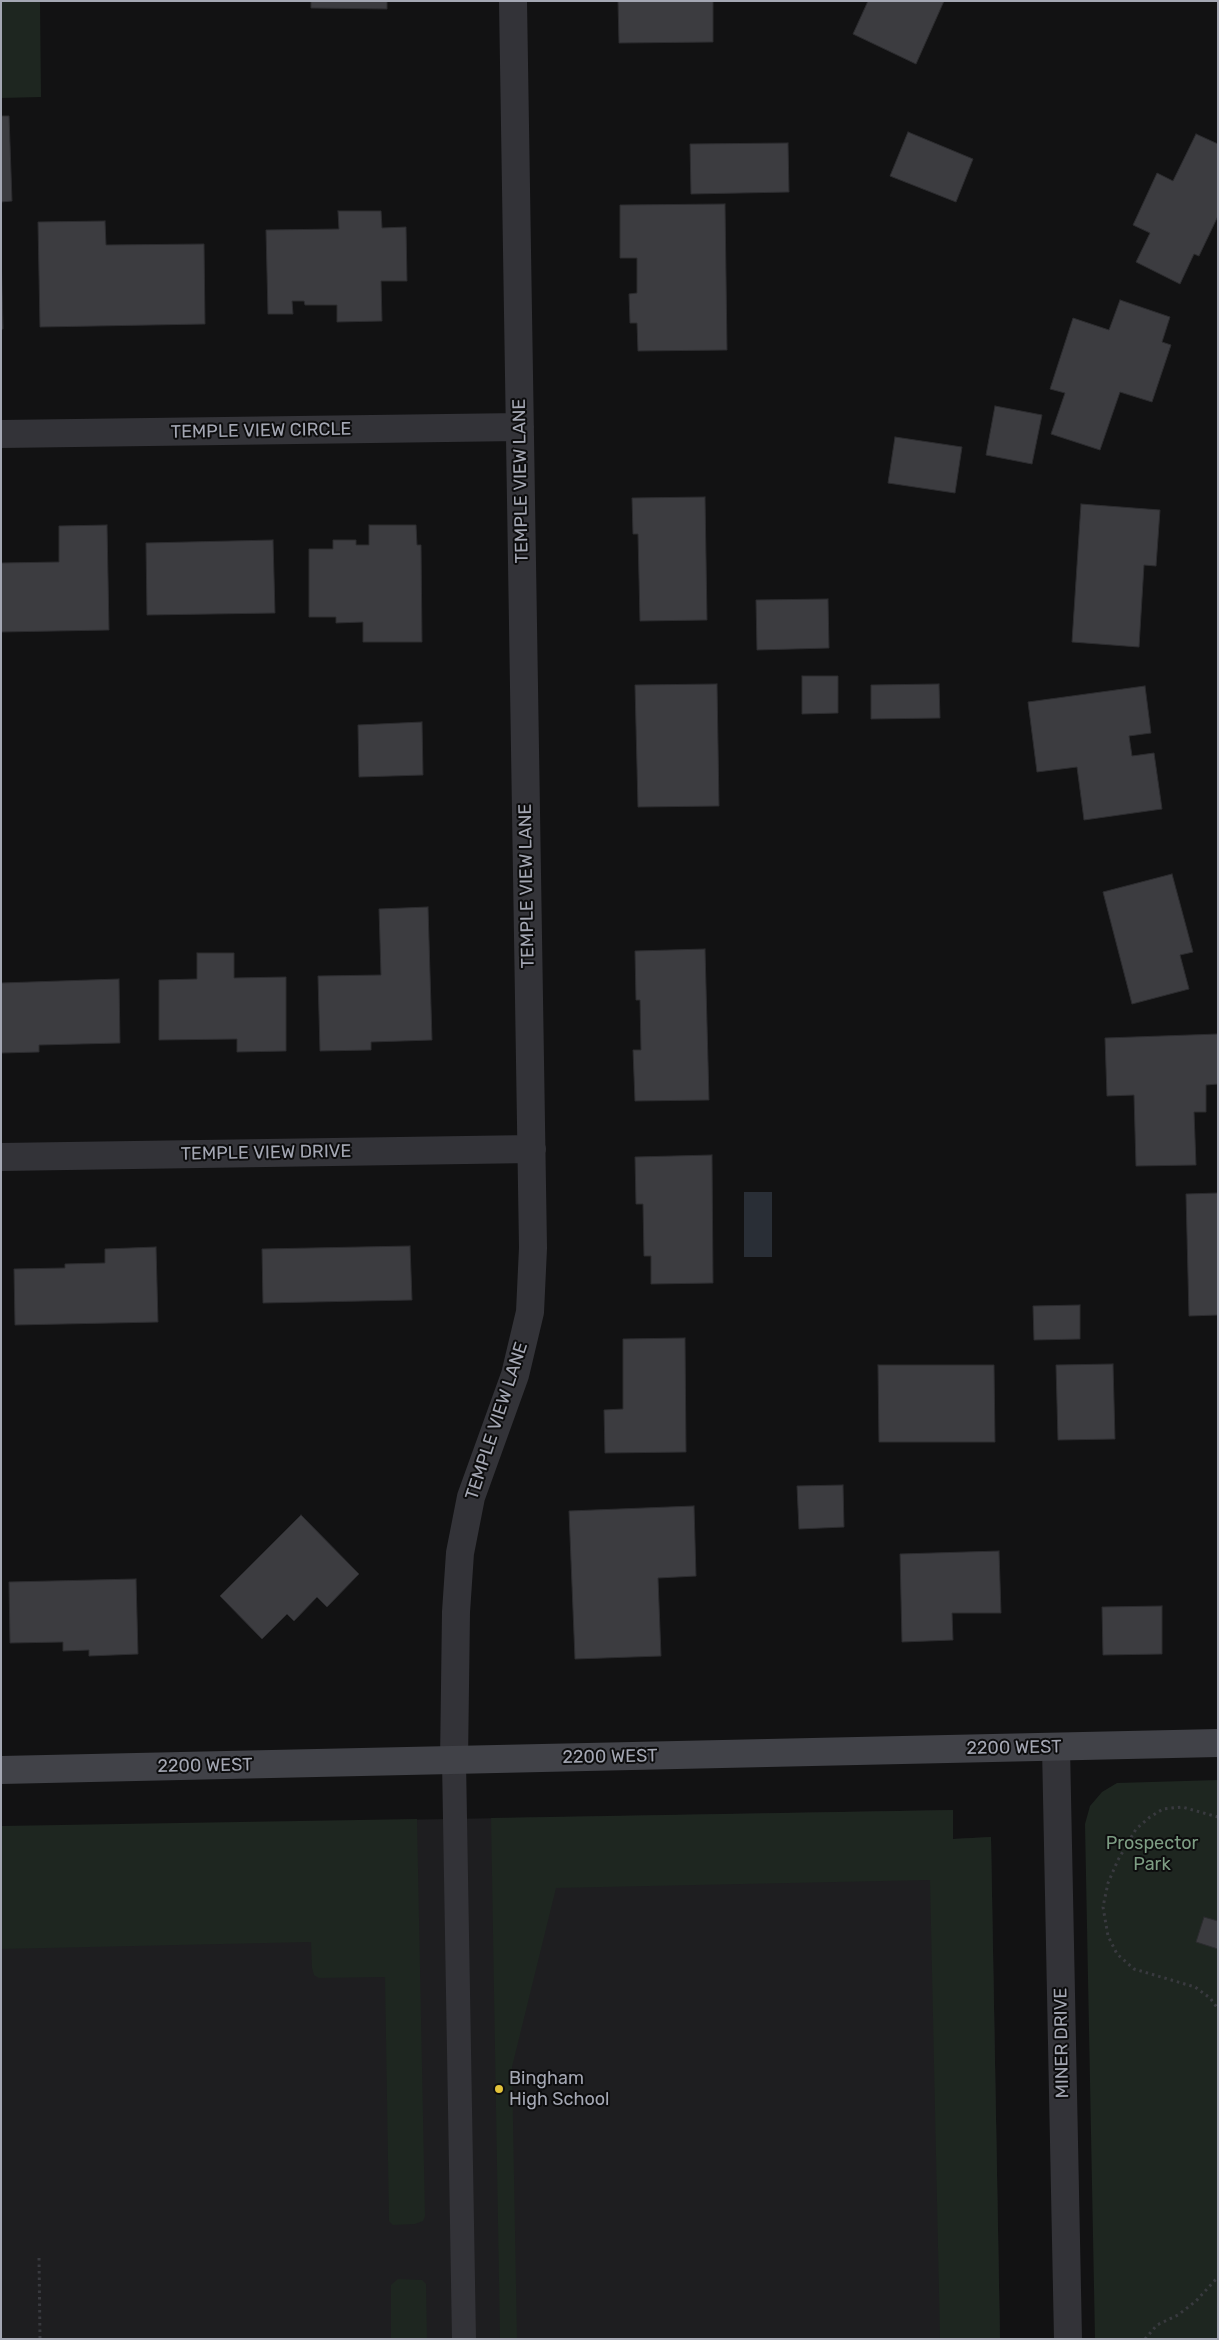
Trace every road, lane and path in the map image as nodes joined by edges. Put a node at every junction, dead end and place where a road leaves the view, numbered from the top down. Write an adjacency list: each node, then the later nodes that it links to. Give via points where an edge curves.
1 (513, 1): 2 (street, TEMPLE VIEW LANE)
2 (520, 426): 3 (street, TEMPLE VIEW CIRCLE); 4 (street, TEMPLE VIEW LANE)
3 (1, 434)
4 (532, 1149): 5 (street, TEMPLE VIEW DRIVE); 8 (street, TEMPLE VIEW LANE, via 534,1248 530,1312 515,1375 470,1497 460,1553)
5 (1, 1157)
6 (1218, 1744): 7 (street, 2200 WEST)
7 (1056, 1747): 8 (street, 2200 WEST); 16 (street, MINER DRIVE)
8 (454, 1761): 9 (street, 2200 WEST); 15 (lane)
9 (1, 1770)
10 (1218, 1817): 11 (path, via 1182,1807 1162,1809 1150,1817 1136,1829 1118,1860 1108,1883 1103,1907 1108,1936 1117,1954 1134,1969 1195,1987)
11 (1218, 2009)
12 (39, 2258): 14 (path)
13 (1218, 2277): 17 (path, via 1196,2301 1157,2325)
14 (40, 2339)
15 (464, 2339)
16 (1068, 2339)
17 (1144, 2339)

